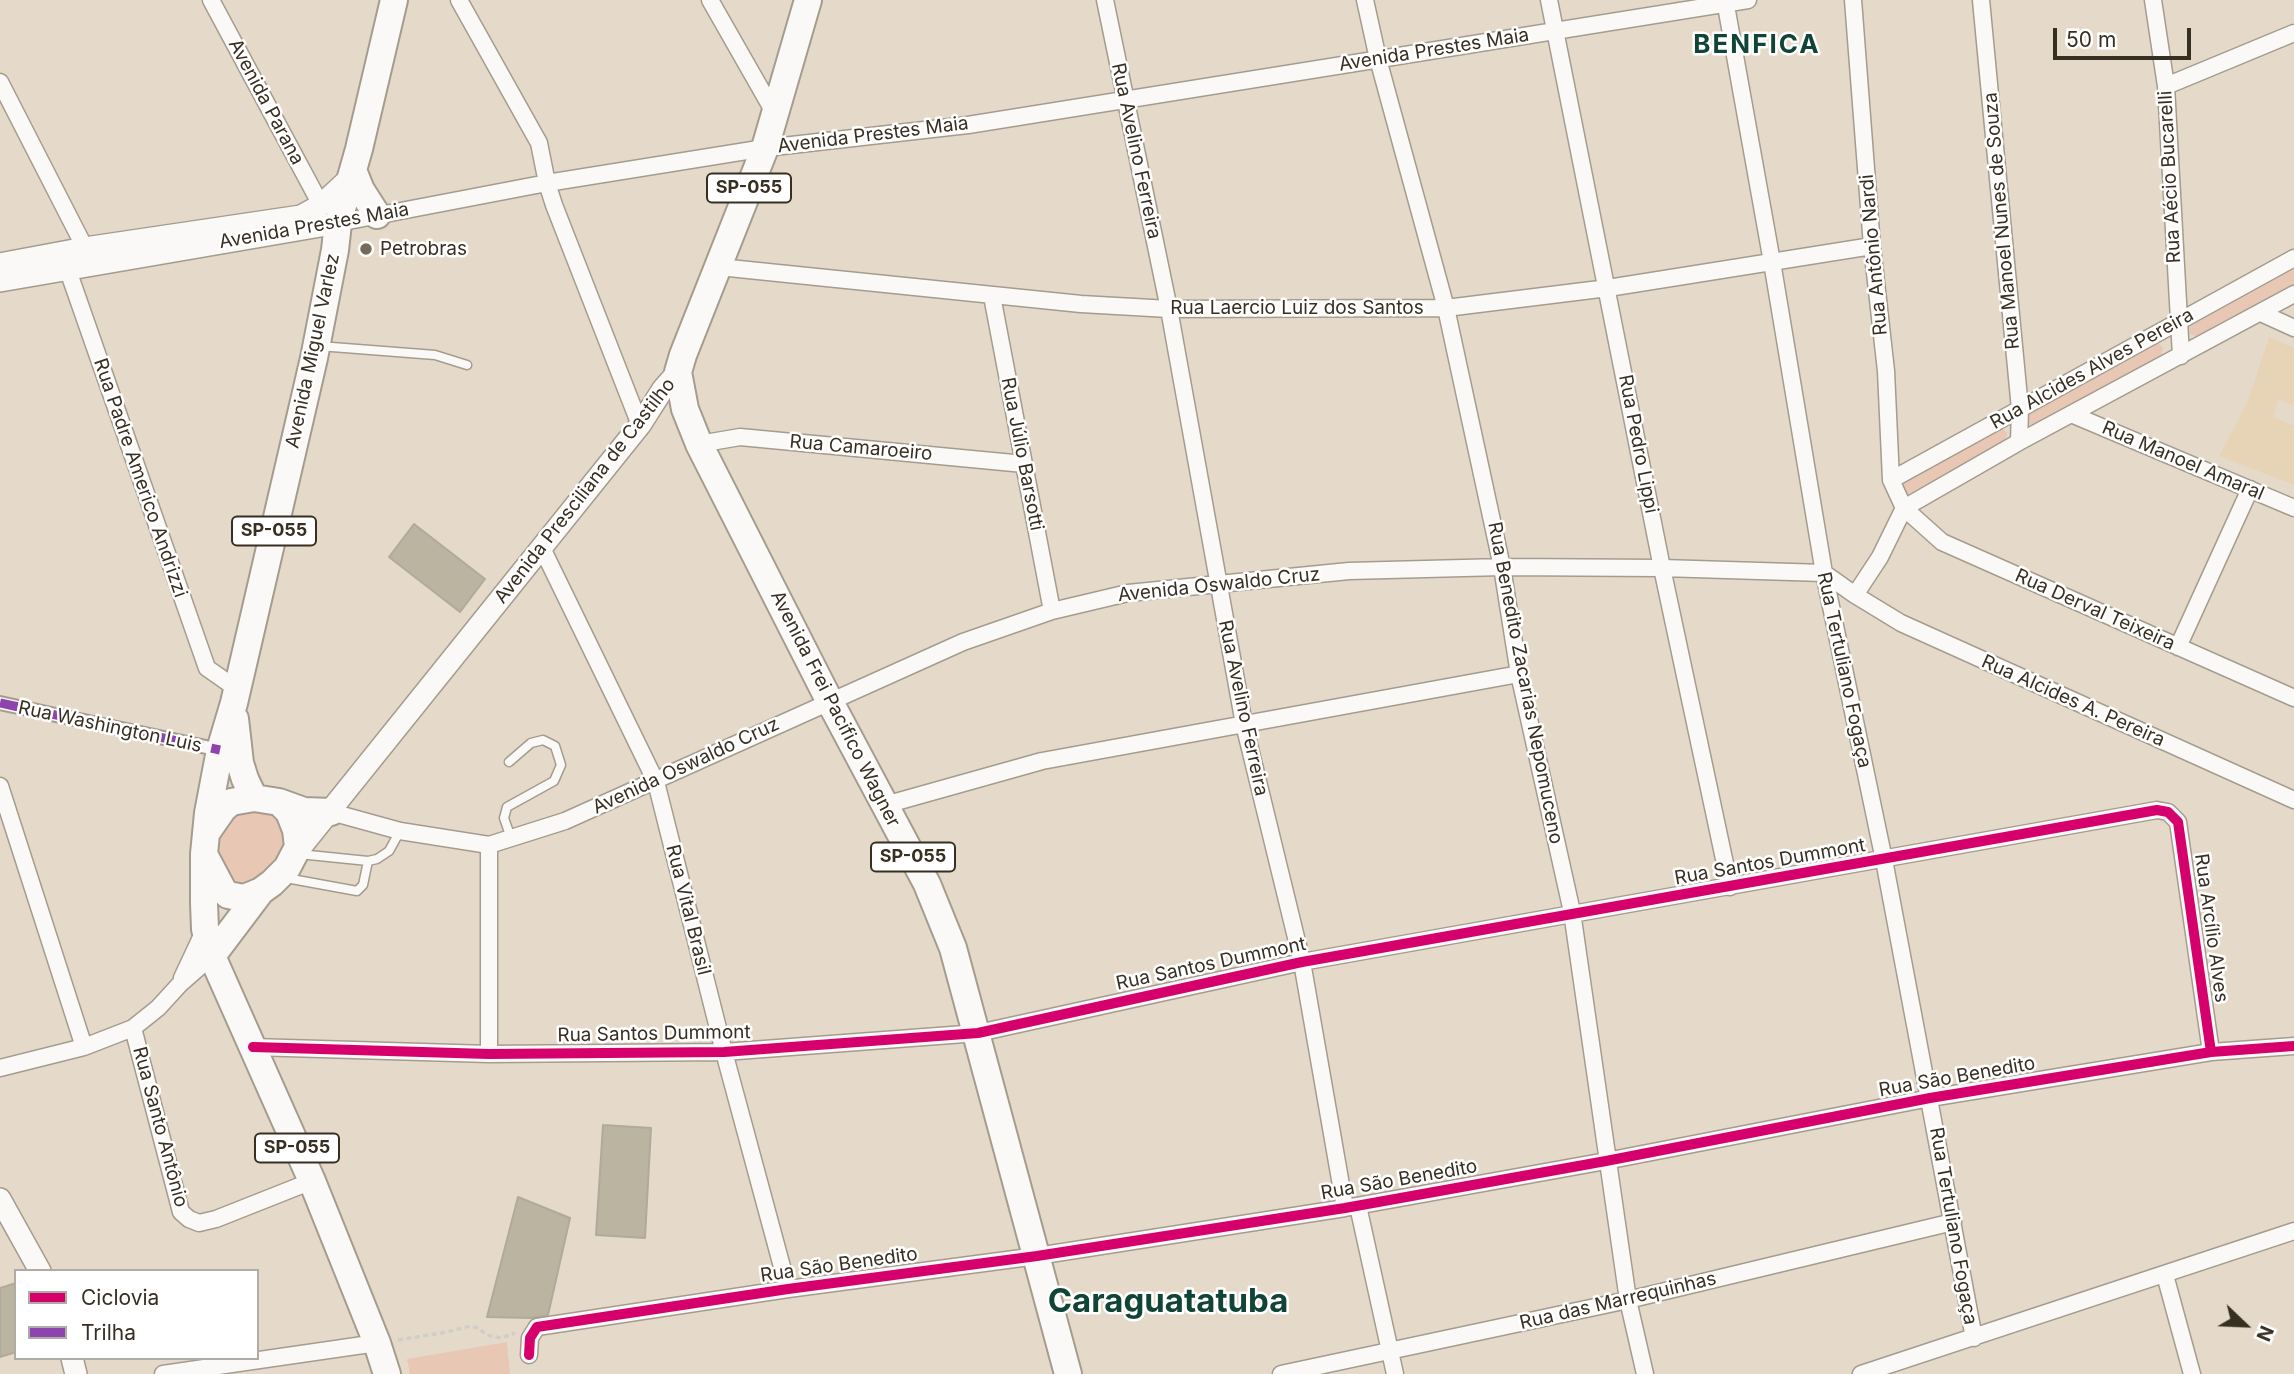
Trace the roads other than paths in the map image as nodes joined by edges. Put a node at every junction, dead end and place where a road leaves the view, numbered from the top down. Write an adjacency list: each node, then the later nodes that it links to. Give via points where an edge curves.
1 (211, 0): 24 (street, Avenida Parana)
2 (394, 0): 22 (main road, Avenida Miguel Varlez / SP-055)
3 (459, 0): 23 (street, via 539,144)
4 (710, 0): 20 (street)
5 (808, 0): 20 (main road, Avenida Presciliana de Castilho / SP-055)
6 (1105, 0): 19 (street, Rua Avelino Ferreira)
7 (1365, 0): 16 (street, Rua Benedito Zacarias Nepomuceno)
8 (1549, 0): 14 (street, Rua Pedro Lippi)
9 (1748, 0): 13 (street, Avenida Prestes Maia)
10 (1853, 0): 26 (street, Rua Antônio Nardi)
11 (1981, 0): 46 (street, Rua Manoel Nunes de Souza)
12 (2153, 0): 18 (street, Rua Aécio Bucarelli)
13 (1726, 2): 14 (street, Avenida Prestes Maia); 30 (street, Rua Tertuliano Fogaça)
14 (1556, 30): 16 (street, Avenida Prestes Maia); 34 (street, Rua Pedro Lippi)
15 (2294, 33): 18 (street)
16 (1378, 59): 19 (street, Avenida Prestes Maia); 37 (street, Rua Benedito Zacarias Nepomuceno)
17 (0, 82): 27 (street)
18 (2166, 86): 40 (street, Rua Aécio Bucarelli)
19 (1126, 100): 21 (street, Avenida Prestes Maia, via 968,125); 38 (street, Rua Avelino Ferreira)
20 (775, 114): 21 (main road, Avenida Presciliana de Castilho / SP-055)
21 (765, 148): 23 (street, Avenida Prestes Maia); 32 (main road, Avenida Presciliana de Castilho / SP-055)
22 (352, 173): 24 (main road, Avenida Miguel Varlez / SP-055); 25 (main road)
23 (547, 183): 25 (street, Avenida Prestes Maia); 48 (street)
24 (330, 214): 25 (street, Avenida Prestes Maia); 27 (street, Avenida Prestes Maia); 42 (main road, Avenida Miguel Varlez / SP-055, via 335,250)
25 (377, 215)
26 (1872, 246): 30 (street, Rua Laercio Luiz dos Santos); 52 (street, Rua Antônio Nardi, via 1886,371)
27 (87, 257): 29 (street, Avenida Prestes Maia)
28 (2294, 258): 40 (street, Rua Alcides Alves Pereira)
29 (64, 261): 31 (street, Avenida Prestes Maia); 33 (street, Avenida Prestes Maia); 65 (street, Rua Padre Americo Andrizzi, via 207,668)
30 (1772, 262): 34 (street, Rua Laercio Luiz dos Santos); 59 (street, Rua Tertuliano Fogaça)
31 (0, 264)
32 (719, 267): 36 (street, Rua Laercio Luiz dos Santos); 45 (main road, Avenida Presciliana de Castilho / SP-055)
33 (0, 281)
34 (1608, 288): 37 (street, Rua Laercio Luiz dos Santos); 58 (street, Rua Pedro Lippi)
35 (2294, 294): 39 (street, Rua Alcides Alves Pereira)
36 (992, 296): 38 (street, Rua Laercio Luiz dos Santos); 51 (street, Rua Júlio Barsotti)
37 (1446, 307): 38 (street, Rua Laercio Luiz dos Santos); 57 (street, Rua Benedito Zacarias Nepomuceno)
38 (1169, 309): 60 (street, Rua Avelino Ferreira)
39 (2261, 313): 41 (street); 43 (street, Rua Alcides Alves Pereira)
40 (2178, 321): 43 (street, Rua Aécio Bucarelli); 46 (street, Rua Alcides Alves Pereira)
41 (2294, 328)
42 (316, 345): 44 (lane, via 435,355); 65 (main road, Avenida Miguel Varlez / SP-055)
43 (2181, 356): 47 (street, Rua Alcides Alves Pereira)
44 (467, 365)
45 (678, 372): 48 (street, Avenida Presciliana de Castilho); 50 (main road, Avenida Frei Pacifico Wagner / SP-055, via 685,409)
46 (2020, 409): 49 (street, Rua Manoel Nunes de Souza); 52 (street, Rua Alcides Alves Pereira)
47 (2071, 414): 49 (street, Rua Alcides Alves Pereira); 53 (street, Rua Manoel Amaral)
48 (640, 425): 56 (street, Avenida Presciliana de Castilho)
49 (2019, 442): 54 (street, Rua Alcides Alves Pereira)
50 (699, 444): 51 (street, Rua Camaroeiro, via 740,437); 67 (main road, Avenida Frei Pacifico Wagner / SP-055)
51 (1024, 464): 62 (street, Rua Júlio Barsotti)
52 (1891, 480): 54 (street, Rua Antônio Nardi)
53 (2250, 489): 55 (street, Rua Manoel Amaral); 63 (street)
54 (1904, 508): 61 (street); 63 (street, Rua Derval Teixeira, via 1942,542)
55 (2294, 508)
56 (542, 548): 72 (street, Rua Vital Brasil); 77 (street, Avenida Presciliana de Castilho)
57 (1502, 567): 58 (street, Avenida Oswaldo Cruz); 60 (street, Avenida Oswaldo Cruz, via 1349,571); 64 (street, Rua Benedito Zacarias Nepomuceno)
58 (1662, 568): 59 (street, Avenida Oswaldo Cruz); 87 (street, Rua Pedro Lippi)
59 (1824, 573): 61 (street, Rua Alcides A. Pereira); 84 (street, Rua Tertuliano Fogaça)
60 (1217, 583): 62 (street, Avenida Oswaldo Cruz, via 1128,593); 69 (street, Rua Avelino Ferreira)
61 (1855, 594): 75 (street, Rua Alcides A. Pereira, via 1901,623)
62 (1052, 611): 67 (street, Avenida Oswaldo Cruz, via 963,642)
63 (2178, 646): 66 (street, Rua Derval Teixeira)
64 (1518, 674): 69 (street); 88 (street, Rua Benedito Zacarias Nepomuceno)
65 (236, 696): 70 (main road, SP-055); 74 (main road, SP-055, via 240,763)
66 (2294, 698)
67 (829, 701): 72 (street, Avenida Oswaldo Cruz); 76 (main road, Avenida Frei Pacifico Wagner / SP-055)
68 (0, 703): 70 (street, Rua Washington Luis)
69 (1244, 724): 76 (street, via 1042,761); 91 (street, Rua Avelino Ferreira)
70 (220, 750): 81 (main road, SP-055)
71 (509, 762): 80 (lane, via 531,743 543,740 555,746 561,765 554,781 507,807 504,818)
72 (656, 782): 80 (street, Avenida Oswaldo Cruz, via 565,821); 98 (street, Rua Vital Brasil)
73 (0, 786): 96 (street)
74 (267, 800): 77 (main road, via 304,811); 81 (main road, via 231,802); 83 (main road, SP-055, via 293,819)
75 (2294, 800)
76 (885, 805): 94 (main road, Avenida Frei Pacifico Wagner / SP-055, via 953,948)
77 (331, 812): 79 (street, Avenida Oswaldo Cruz); 83 (street, Avenida Presciliana de Castilho)
78 (2168, 812): 84 (street, Rua Santos Dummont, via 2157,810); 99 (street, Rua Arcílio Alves, via 2178,822)
79 (400, 831): 82 (street, Avenida Oswaldo Cruz); 85 (lane, via 384,856)
80 (511, 838): 82 (street, Avenida Oswaldo Cruz)
81 (205, 844): 86 (main road, via 216,880 228,895 244,898); 89 (main road, SP-055)
82 (489, 845): 100 (street)
83 (296, 853): 85 (lane); 86 (main road)
84 (1884, 860): 87 (street, Rua Santos Dummont); 102 (street, Rua Tertuliano Fogaça)
85 (368, 861): 86 (lane, via 363,885 357,891)
86 (270, 884): 90 (main road)
87 (1731, 887): 88 (street, Rua Santos Dummont)
88 (1572, 912): 91 (street, Rua Santos Dummont); 103 (street, Rua Benedito Zacarias Nepomuceno)
89 (205, 929): 90 (main road, SP-055); 92 (street)
90 (212, 956): 92 (street); 97 (main road, SP-055)
91 (1302, 962): 94 (street, Rua Santos Dummont); 106 (street, Rua Avelino Ferreira)
92 (180, 984): 93 (street)
93 (133, 1028): 96 (street); 104 (street, Rua Santo Antônio, via 181,1212 189,1219 199,1223 216,1219)
94 (978, 1033): 98 (street, Rua Santos Dummont); 109 (main road, Avenida Frei Pacifico Wagner / SP-055)
95 (2294, 1046): 99 (street, Rua São Benedito)
96 (85, 1047): 101 (street)
97 (253, 1047): 100 (street, Rua Santos Dummont); 104 (main road, SP-055)
98 (724, 1052): 100 (street, Rua Santos Dummont); 112 (street, Rua Vital Brasil)
99 (2211, 1052): 102 (street, Rua São Benedito)
100 (489, 1054)
101 (0, 1068)
102 (1930, 1098): 103 (street, Rua São Benedito); 107 (street, Rua Tertuliano Fogaça)
103 (1606, 1161): 106 (street, Rua São Benedito); 113 (street, Rua Benedito Zacarias Nepomuceno)
104 (312, 1181): 115 (main road, SP-055)
105 (0, 1199): 110 (street)
106 (1352, 1207): 109 (street, Rua São Benedito); 116 (street, Rua Avelino Ferreira)
107 (1953, 1222): 113 (street, Rua das Marrequinhas); 114 (street, Rua Tertuliano Fogaça)
108 (2294, 1231): 111 (street)
109 (1037, 1256): 112 (street, Rua São Benedito); 121 (main road, Avenida Frei Pacifico Wagner / SP-055)
110 (39, 1269)
111 (2165, 1275): 114 (street); 125 (street)
112 (788, 1289): 117 (street, Rua São Benedito, via 537,1327 530,1338)
113 (1628, 1300): 116 (street, Rua das Marrequinhas); 124 (street, Rua Benedito Zacarias Nepomuceno)
114 (1974, 1338): 118 (street)
115 (377, 1343): 119 (street); 120 (main road, SP-055)
116 (1390, 1352): 122 (street, Rua das Marrequinhas); 123 (street, Rua Avelino Ferreira)
117 (529, 1355)
118 (1864, 1373)
119 (163, 1374)
120 (387, 1374)
121 (1068, 1374)
122 (1281, 1374)
123 (1395, 1374)
124 (1644, 1374)
125 (2192, 1374)

